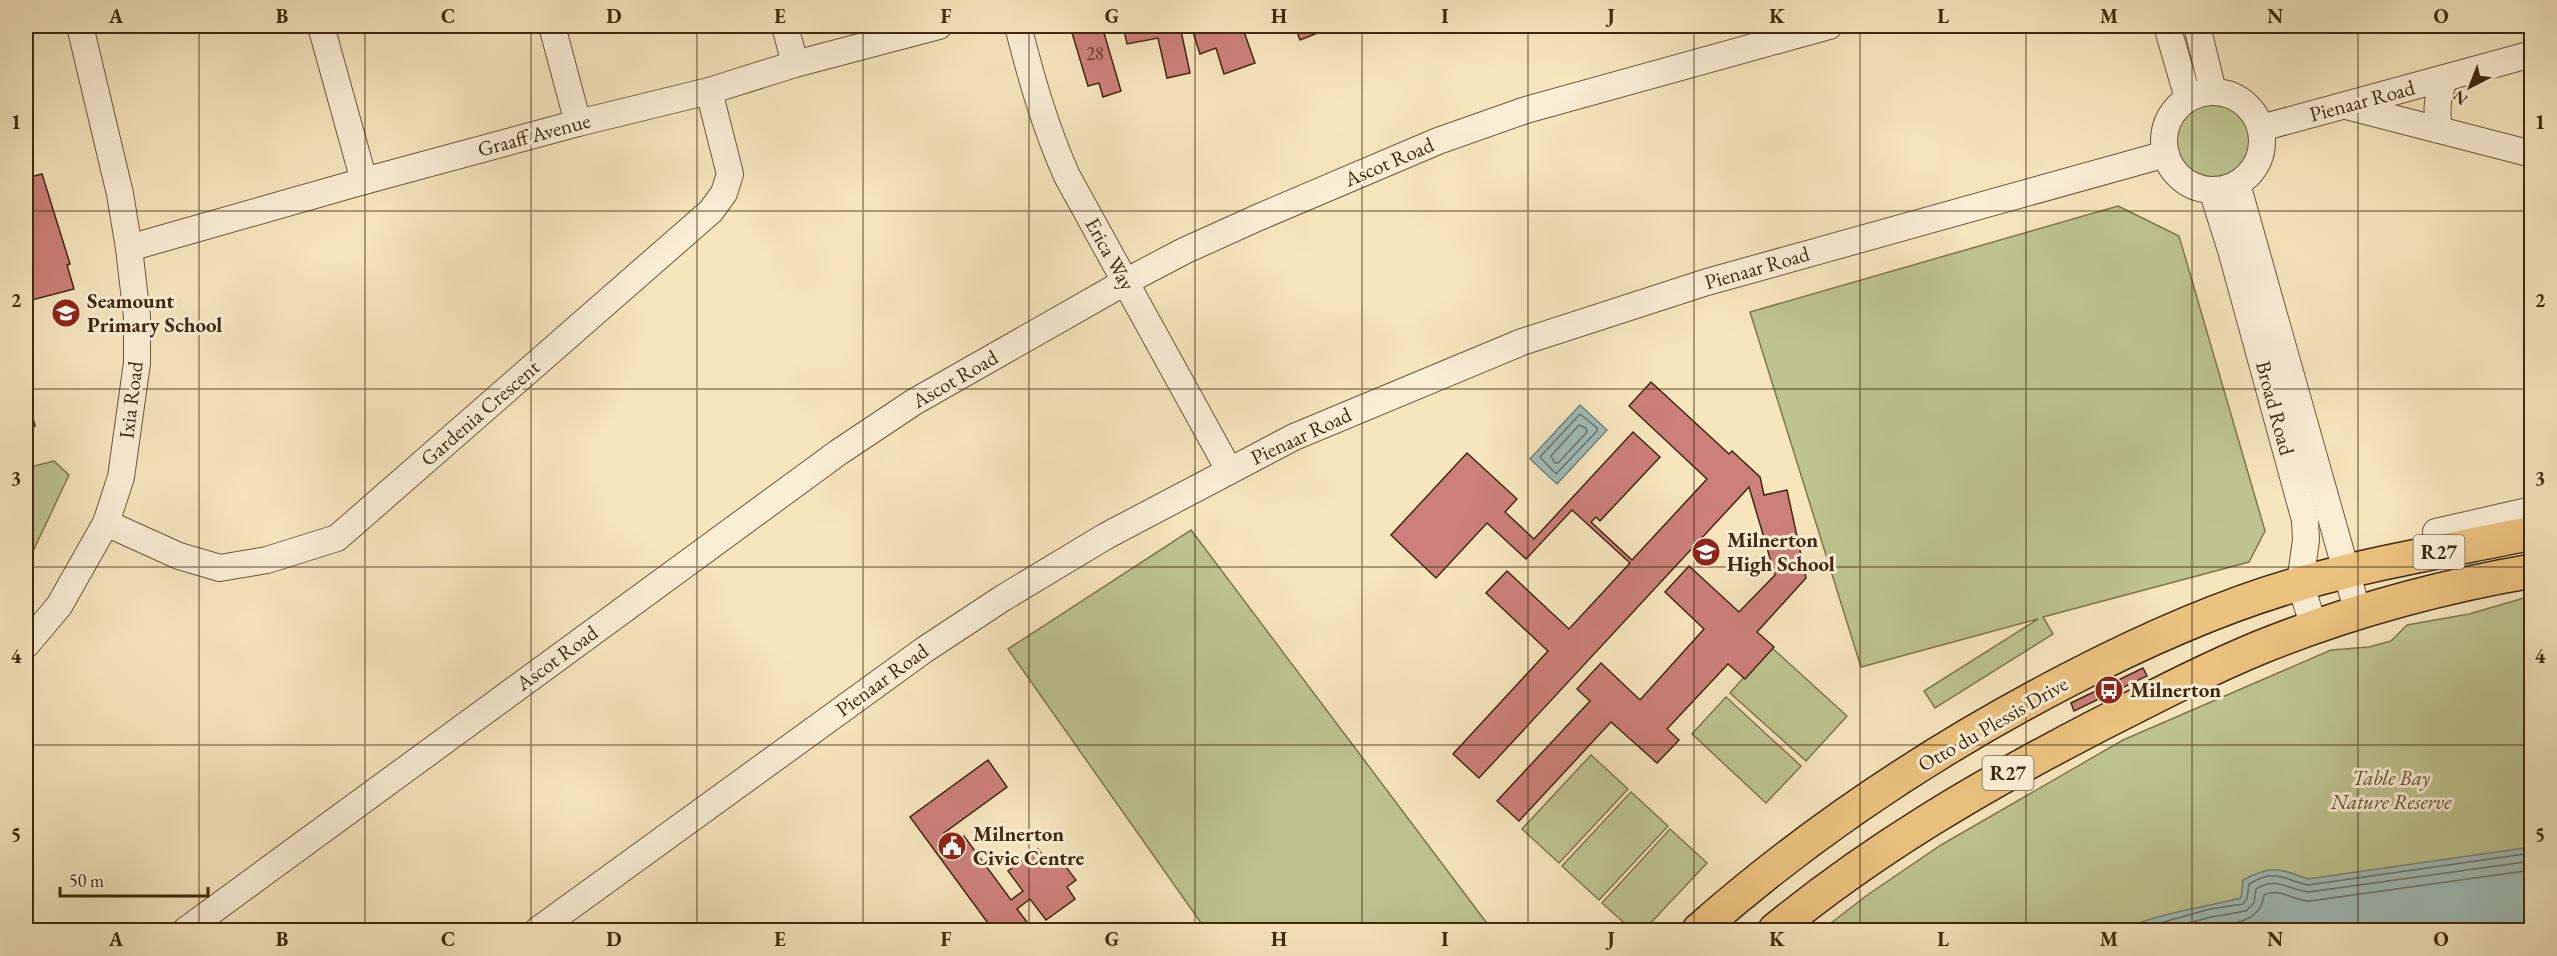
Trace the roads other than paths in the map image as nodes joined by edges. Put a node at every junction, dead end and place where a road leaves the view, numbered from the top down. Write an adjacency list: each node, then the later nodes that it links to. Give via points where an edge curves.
1 (80, 26): 25 (street, Ixia Road)
2 (321, 26): 22 (street)
3 (552, 26): 17 (street)
4 (785, 26): 11 (street)
5 (939, 26): 11 (street, Graaff Avenue)
6 (1018, 26): 26 (street, Erica Way, via 1052,143)
7 (1828, 26): 26 (street, Ascot Road, via 1526,110 1438,141 1184,250)
8 (2167, 26): 15 (street)
9 (2197, 26): 14 (street)
10 (2532, 54): 12 (street, Pienaar Road)
11 (795, 64): 13 (street, Graaff Avenue)
12 (2445, 78): 16 (street, Pienaar Road); 19 (street, via 2436,108)
13 (709, 91): 17 (street, Graaff Avenue); 31 (street, Gardenia Crescent, via 730,174 724,193 711,211 337,538 267,560 220,568 179,556)
14 (2212, 91): 15 (street); 18 (street, via 2243,101)
15 (2188, 98): 20 (street, via 2166,125)
16 (2344, 105): 18 (street, Pienaar Road); 19 (street)
17 (578, 123): 22 (street, Graaff Avenue)
18 (2261, 128): 23 (street, via 2263,142 2258,162)
19 (2439, 129): 21 (street)
20 (2166, 154): 24 (street, via 2184,180); 29 (street, Pienaar Road, via 1707,282 1522,342 1358,409)
21 (2532, 154)
22 (364, 181): 25 (street, Graaff Avenue)
23 (2237, 184): 24 (street); 27 (street, Broad Road)
24 (2212, 190): 28 (street, Broad Road)
25 (129, 248): 31 (street, Ixia Road, via 137,317 137,363 121,477)
26 (1125, 282): 29 (street, Erica Way); 40 (street, Ascot Road, via 914,402 840,452)
27 (2305, 419): 28 (street); 34 (street, Broad Road)
28 (2279, 424): 36 (street, Broad Road, via 2305,520)
29 (1229, 470): 41 (street, Pienaar Road, via 1106,536 924,650)
30 (2532, 510): 32 (street)
31 (106, 523): 39 (street, Ixia Road, via 58,606)
32 (2436, 532)
33 (2532, 533): 34 (main road, Otto du Plessis Drive / R27)
34 (2347, 571): 36 (main road, Otto du Plessis Drive / R27); 37 (street, Broad Road)
35 (2532, 571): 37 (main road, R27, via 2473,582)
36 (2300, 583): 38 (street, Broad Road); 42 (main road, Otto du Plessis Drive / R27, via 2206,614 2161,634 1954,743 1815,836)
37 (2358, 613): 38 (main road, R27)
38 (2314, 627): 43 (main road, R27, via 2196,677 1999,778 1870,859)
39 (26, 645)
40 (186, 930)
41 (538, 930)
42 (1699, 930)
43 (1775, 930)

